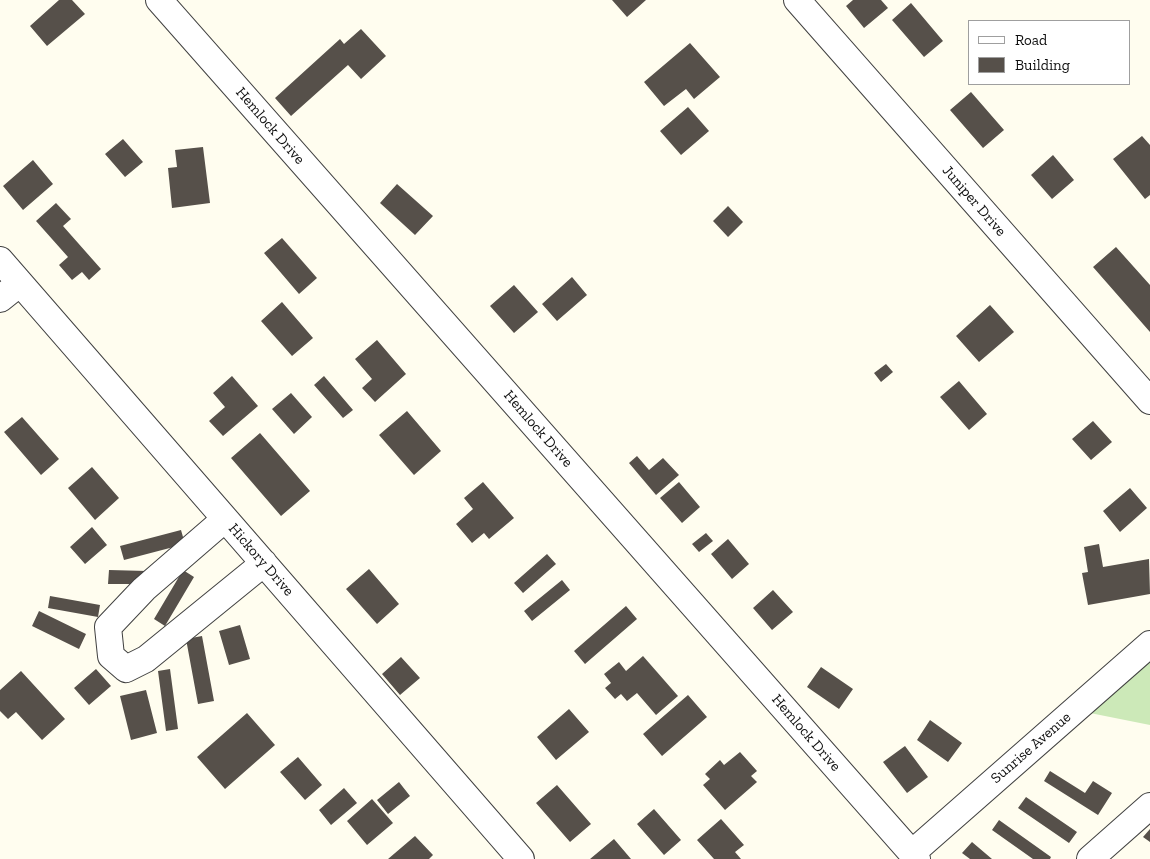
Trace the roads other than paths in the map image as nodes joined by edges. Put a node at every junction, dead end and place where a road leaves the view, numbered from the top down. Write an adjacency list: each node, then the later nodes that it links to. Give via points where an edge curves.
1 (159, 0): 10 (street, Hemlock Drive)
2 (797, 0): 5 (street, Juniper Drive)
3 (0, 260): 4 (street, Hickory Drive)
4 (10, 291): 6 (street, Hickory Drive)
5 (1150, 401)
6 (225, 519): 7 (street, Hickory Drive); 7 (street, via 144,588 108,627 111,656 126,669 146,659)
7 (264, 564): 11 (street, Hickory Drive)
8 (1150, 644): 10 (street, Sunrise Avenue)
9 (1150, 806): 12 (street)
10 (915, 856)
11 (521, 859)
12 (1090, 859)

